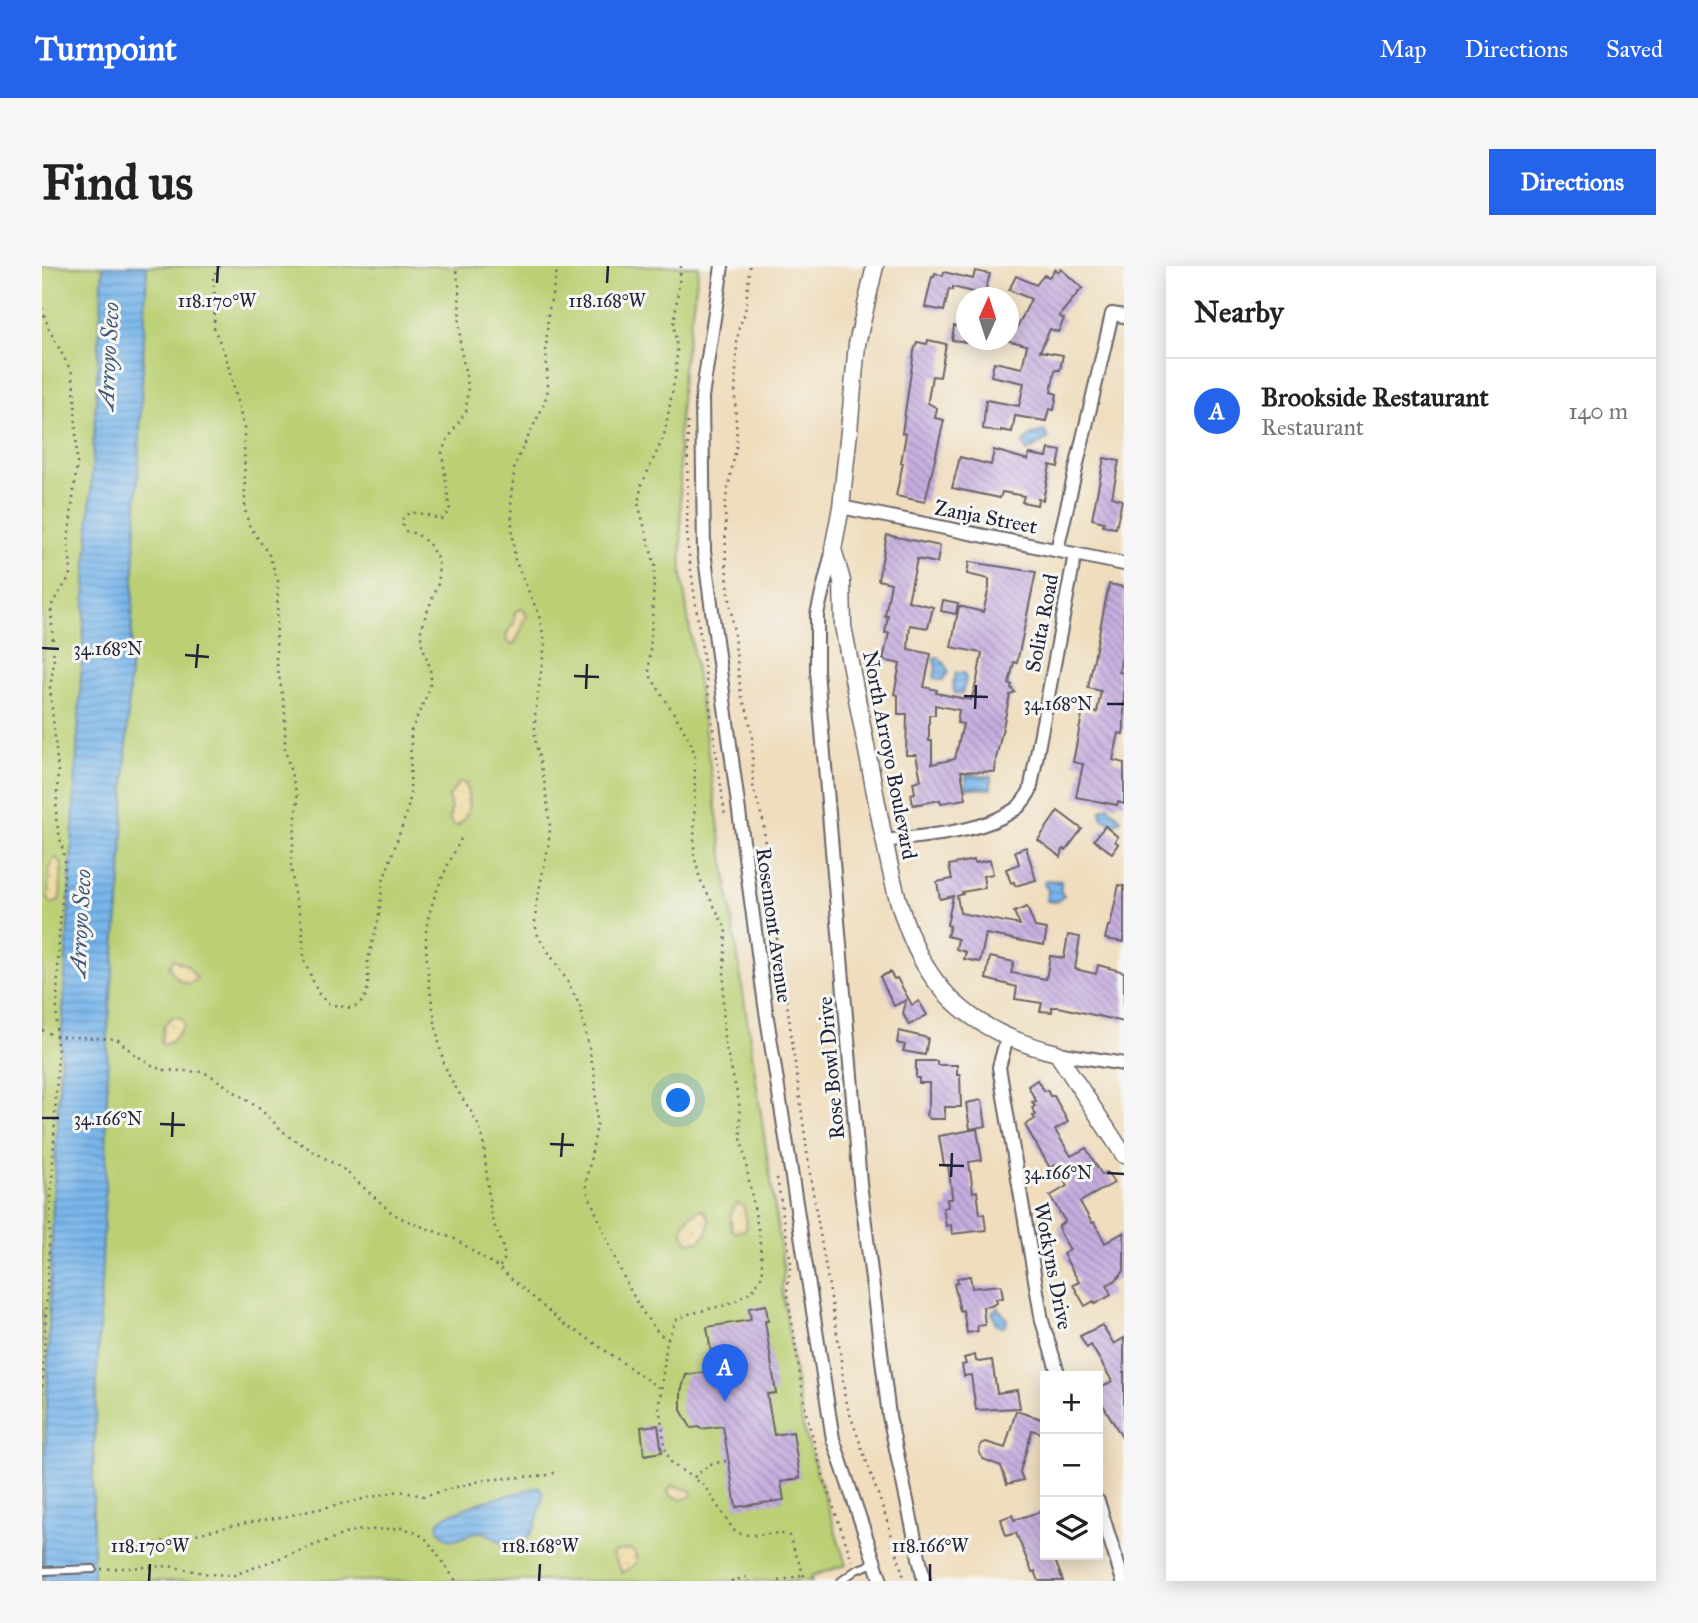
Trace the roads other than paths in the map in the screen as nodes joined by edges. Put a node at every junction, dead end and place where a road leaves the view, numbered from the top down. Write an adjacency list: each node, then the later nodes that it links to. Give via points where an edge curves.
1 (722, 266): 16 (street, Rosemont Avenue, via 702,397 704,551 765,1005 833,1439)
2 (875, 266): 4 (street, North Arroyo Boulevard, via 856,344)
3 (1124, 316): 6 (street, Solita Road, via 1112,314)
4 (841, 507): 5 (street, North Arroyo Boulevard); 6 (street, Zanja Street)
5 (833, 549): 9 (street, North Arroyo Boulevard); 21 (street, Rose Bowl Drive, via 817,614 817,671 860,1183 889,1416)
6 (1057, 550): 7 (street, Zanja Street)
7 (1075, 554): 8 (street, Zanja Street); 9 (street, Solita Road, via 1030,791 1019,807 1001,818)
8 (1124, 564)
9 (884, 841): 10 (street, North Arroyo Boulevard, via 912,944 937,985 964,1011)
10 (1007, 1038): 11 (street, North Arroyo Boulevard); 14 (street, Wotkyns Drive, via 999,1067 1042,1321)
11 (1057, 1053): 12 (street); 13 (street)
12 (1124, 1064)
13 (1124, 1155)
14 (1057, 1371)
15 (1103, 1517): 22 (street)
16 (874, 1563): 19 (lane); 20 (street, Rosemont Avenue)
17 (93, 1569): 18 (lane)
18 (43, 1571)
19 (841, 1581)
20 (881, 1581)
21 (924, 1581)
22 (1123, 1581)

